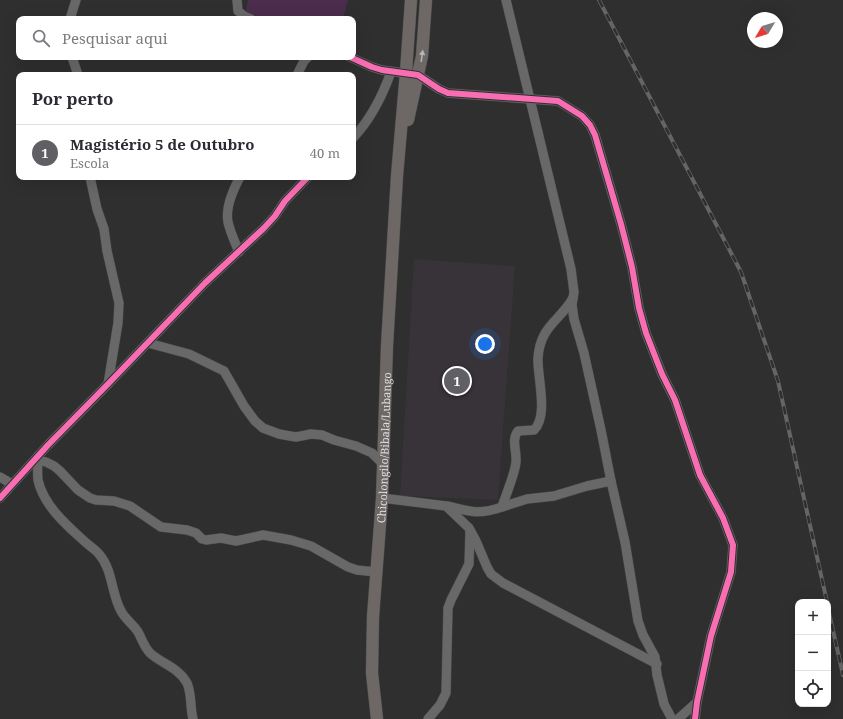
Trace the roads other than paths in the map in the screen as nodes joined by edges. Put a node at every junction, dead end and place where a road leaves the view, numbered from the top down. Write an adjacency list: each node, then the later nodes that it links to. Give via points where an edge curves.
1 (76, 0): 6 (street)
2 (411, 0): 14 (main road)
3 (426, 0): 14 (main road, one-way to 3, via 422,56)
4 (506, 0): 15 (street)
5 (235, 1): 7 (street, via 236,8)
6 (71, 16)
7 (246, 16)
8 (73, 60): 11 (street)
9 (305, 60): 12 (street)
10 (356, 60): 13 (street)
11 (77, 72)
12 (298, 72)
13 (391, 72): 14 (street); 16 (street, via 373,113)
14 (412, 74): 15 (street, via 448,94); 25 (main road, Chicolongilo/Bibala/Lubango, via 396,176)
15 (530, 99): 21 (street, via 572,269); 36 (street, via 558,101 586,120 595,134 621,224 646,333 675,400 700,475 723,518 733,545 732,572 711,636)
16 (356, 134)
17 (91, 180): 23 (street, via 119,303)
18 (239, 180): 20 (street, via 232,195 228,222)
19 (305, 180): 20 (street, via 264,228)
20 (239, 252): 22 (street, via 205,283)
21 (573, 296): 27 (street, via 574,319 584,353); 32 (street, via 542,339 538,357 541,389 539,422 534,430 518,431 516,434 516,462)
22 (148, 343): 23 (street); 25 (street, via 189,354 224,371 244,406 263,428 296,437 322,435 372,453)
23 (108, 384): 24 (street)
24 (38, 458): 28 (street); 34 (street, via 54,466 90,498 130,506 161,527 187,530 206,540 221,538 236,541 263,535 291,540 311,546 348,567); 37 (street, via 38,479 43,495 63,520 99,554 110,575 121,610 138,632 145,647 181,674 189,687 190,707)
25 (382, 463): 30 (main road, Chicolongilo/Bibala/Lubango)
26 (0, 477): 28 (street)
27 (611, 481): 32 (street); 35 (street, via 625,542 638,621)
28 (12, 484): 29 (street)
29 (0, 498)
30 (382, 498): 31 (street); 34 (main road, Chicolongilo/Bibala/Lubango)
31 (446, 506): 32 (street, via 478,513); 33 (street)
32 (502, 507)
33 (469, 528): 35 (street, via 486,567 496,578); 39 (street, via 469,564 448,608 446,693)
34 (376, 572): 38 (main road, Chicolongilo/Bibala/Lubango, via 372,646)
35 (657, 664): 40 (street, via 657,676 664,704)
36 (697, 702): 41 (street); 42 (street)
37 (194, 719)
38 (377, 719)
39 (428, 719)
40 (672, 719)
41 (678, 719)
42 (695, 719)

